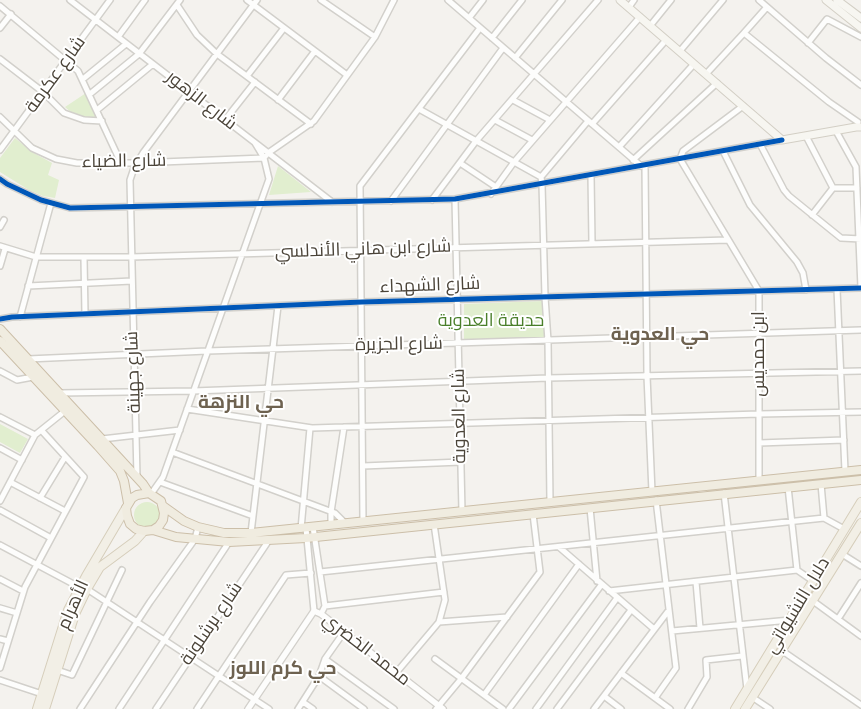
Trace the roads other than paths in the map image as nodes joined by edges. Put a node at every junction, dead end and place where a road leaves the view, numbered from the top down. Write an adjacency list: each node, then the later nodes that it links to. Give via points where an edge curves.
1 (70, 0): 28 (street, شارع الزهور)
2 (110, 0): 28 (street, شارع عكرمة)
3 (146, 0): 35 (street)
4 (247, 0): 20 (street)
5 (320, 0): 36 (street)
6 (394, 0): 36 (street)
7 (448, 0): 26 (street)
8 (483, 0): 26 (street)
9 (522, 0): 38 (street)
10 (562, 0): 47 (street)
11 (598, 0): 54 (street)
12 (620, 0): 23 (main road)
13 (634, 0): 23 (street)
14 (671, 0): 29 (street)
15 (723, 0): 44 (street)
16 (760, 0): 22 (street)
17 (826, 0): 33 (main road)
18 (837, 0): 27 (main road)
19 (178, 2): 45 (street); 46 (street, via 197,34)
20 (255, 2): 31 (street); 46 (street)
21 (0, 6): 24 (street)
22 (767, 7): 34 (street); 40 (street)
23 (628, 8): 25 (main road)
24 (11, 14): 30 (street); 49 (street)
25 (640, 17): 29 (main road); 65 (street)
26 (469, 18): 32 (street)
27 (861, 18)
28 (96, 20): 35 (street, شارع الزهور); 49 (street, شارع عكرمة)
29 (650, 26): 39 (main road)
30 (0, 28)
31 (284, 28): 43 (street); 55 (street)
32 (480, 28): 38 (street); 67 (street)
33 (861, 28)
34 (744, 33): 52 (street); 75 (street)
35 (118, 37): 41 (street, شارع الزهور)
36 (375, 37): 53 (street)
37 (861, 37): 40 (street, via 827,18)
38 (492, 38): 42 (street)
39 (666, 40): 44 (main road); 74 (street)
40 (808, 43): 59 (street)
41 (126, 44): 45 (street, شارع الزهور); 56 (street)
42 (503, 48): 47 (street); 77 (street)
43 (315, 51): 53 (street); 63 (street)
44 (680, 52): 51 (main road)
45 (139, 54): 50 (street, شارع الزهور); 62 (street)
46 (217, 54): 55 (street); 61 (street)
47 (515, 58): 54 (street)
48 (0, 60): 60 (street)
49 (66, 60): 56 (street); 60 (street, شارع عكرمة)
50 (153, 64): 61 (street, شارع الزهور); 68 (street)
51 (694, 64): 52 (main road); 85 (street)
52 (706, 74): 58 (main road)
53 (347, 75): 76 (street)
54 (534, 75): 64 (street); 65 (street)
55 (247, 76): 57 (street)
56 (83, 79): 62 (street)
57 (255, 82): 63 (street); 70 (street)
58 (717, 84): 66 (main road); 90 (street)
59 (861, 85)
60 (44, 92): 73 (street, via 64,113 84,120); 79 (street, شارع عكرمة)
61 (189, 92): 70 (street, شارع الزهور); 93 (street)
62 (90, 94): 68 (street)
63 (278, 100): 76 (street)
64 (514, 100): 71 (street); 72 (street)
65 (565, 101): 72 (street); 74 (street)
66 (743, 106): 82 (main road); 89 (street, via 683,151)
67 (419, 109): 77 (street); 108 (street, via 360,186)
68 (97, 110): 73 (street)
69 (0, 116): 79 (street, شارع الضياء)
70 (225, 120): 88 (street, شارع الزهور, via 255,143)
71 (495, 120): 81 (street); 83 (street)
72 (550, 120): 81 (street)
73 (102, 121): 92 (street)
74 (590, 122): 85 (street); 97 (street)
75 (859, 123): 78 (main road)
76 (311, 124): 88 (street)
77 (447, 125): 83 (street); 106 (street)
78 (836, 131): 80 (main road); 102 (street, via 856,167)
79 (14, 132): 86 (street, شارع عكرمة); 92 (street, شارع الضياء, via 32,148 56,160)
80 (806, 136): 82 (main road); 101 (street)
81 (532, 140): 91 (street)
82 (782, 140): 84 (street)
83 (476, 141): 91 (street); 94 (street)
84 (760, 144): 87 (street); 112 (street, via 784,190)
85 (619, 147): 90 (street)
86 (0, 150)
87 (723, 151): 89 (street); 133 (street, via 750,205 804,273)
88 (266, 156): 93 (street, شارع الضياء); 107 (street); 110 (street, via 269,179)
89 (680, 159): 95 (street); 116 (street, ابن حمديس)
90 (634, 160): 95 (street)
91 (514, 162): 97 (street); 100 (street)
92 (121, 163): 93 (street, شارع الضياء)
93 (136, 163): 111 (street, شارع جهينة, via 130,180)
94 (460, 163): 100 (street); 104 (street)
95 (643, 166): 96 (street); 117 (street)
96 (591, 175): 99 (street); 118 (street)
97 (541, 177): 99 (street)
98 (0, 179): 109 (street)
99 (542, 184): 103 (street); 119 (street)
100 (496, 187): 103 (street)
101 (834, 188): 102 (street); 112 (street)
102 (857, 188): 115 (street)
103 (491, 194): 105 (street)
104 (432, 200): 105 (street); 106 (street)
105 (455, 200): 121 (street, شارع العدوية)
106 (392, 201): 108 (street)
107 (332, 202): 108 (street); 110 (street)
108 (361, 202): 122 (street)
109 (51, 203): 111 (street, via 70,208); 124 (street)
110 (260, 204): 111 (street); 123 (street)
111 (130, 207): 125 (street, شارع جهينة)
112 (812, 215): 115 (street, via 841,238)
113 (4, 220): 114 (street)
114 (0, 227)
115 (860, 239): 131 (street)
116 (728, 240): 117 (street, شارع ابن هاني الأندلسي); 134 (street, ابن حمديس)
117 (645, 242): 118 (street, شارع ابن هاني الأندلسي); 135 (street)
118 (592, 243): 119 (street, شارع ابن هاني الأندلسي)
119 (545, 245): 121 (street, شارع ابن هاني الأندلسي); 136 (street)
120 (2, 247): 124 (street, شارع ابن هاني الأندلسي); 127 (street)
121 (456, 247): 122 (street, شارع ابن هاني الأندلسي); 137 (street, شارع العدوية)
122 (361, 250): 123 (street, شارع ابن هاني الأندلسي); 138 (street)
123 (241, 254): 125 (street, شارع ابن هاني الأندلسي); 140 (street)
124 (36, 257): 126 (street, شارع ابن هاني الأندلسي); 130 (street)
125 (131, 257): 126 (street, شارع ابن هاني الأندلسي); 128 (street, شارع جهينة)
126 (84, 258): 129 (street)
127 (0, 266)
128 (132, 281): 129 (street); 141 (street, شارع جهينة)
129 (85, 284): 130 (street); 142 (street)
130 (28, 286): 143 (street)
131 (861, 288): 132 (street, شارع الشهداء)
132 (837, 289): 133 (street, شارع الشهداء); 147 (street)
133 (806, 290): 134 (street, شارع الشهداء)
134 (759, 291): 135 (street, شارع الشهداء); 148 (street, ابن حمديس)
135 (647, 294): 136 (street, شارع الشهداء); 149 (street)
136 (545, 297): 137 (street, شارع الشهداء); 151 (street)
137 (457, 299): 138 (street, شارع الشهداء); 152 (street, شارع العدوية)
138 (362, 302): 139 (street, شارع الشهداء); 153 (street)
139 (278, 306): 140 (street, شارع الشهداء); 154 (street)
140 (222, 308): 141 (street, شارع الشهداء); 155 (street)
141 (133, 312): 142 (street, شارع الشهداء); 156 (street, شارع جهينة)
142 (85, 314): 143 (street, شارع الشهداء)
143 (20, 317): 144 (street, شارع الشهداء)
144 (0, 319)
145 (0, 328): 157 (highway)
146 (861, 330): 147 (street, شارع الجزيرة)
147 (839, 332): 148 (street, شارع الجزيرة); 160 (street)
148 (759, 334): 149 (street, شارع الجزيرة); 161 (street, ابن حمديس)
149 (647, 338): 151 (street, شارع الجزيرة); 162 (street)
150 (0, 341): 163 (highway)
151 (548, 341): 152 (street, شارع الجزيرة); 164 (street)
152 (458, 344): 153 (street, شارع الجزيرة); 165 (street, شارع العدوية)
153 (362, 346): 154 (street, شارع الجزيرة); 166 (street)
154 (274, 349): 155 (street, شارع الجزيرة); 167 (street)
155 (207, 351): 156 (street, شارع الجزيرة); 168 (street)
156 (134, 355): 157 (street, شارع الجزيرة); 169 (street, شارع جهينة)
157 (28, 359): 170 (highway)
158 (861, 370): 160 (street)
159 (0, 371): 163 (street, via 17,380)
160 (841, 371): 161 (street); 174 (street)
161 (759, 373): 162 (street); 175 (street, ابن حمديس)
162 (647, 376): 164 (street); 177 (street)
163 (33, 377): 172 (highway)
164 (548, 378): 165 (street); 179 (street)
165 (459, 382): 166 (street); 180 (street, شارع العدوية)
166 (362, 386): 167 (street); 181 (street)
167 (269, 388): 168 (street); 178 (street)
168 (194, 391): 169 (street); 171 (street)
169 (135, 392): 170 (street); 186 (street, شارع جهينة)
170 (59, 393): 188 (highway)
171 (187, 409): 178 (street); 184 (street)
172 (65, 411): 185 (street); 218 (highway, via 120,471)
173 (861, 412): 174 (street)
174 (842, 413): 175 (street); 189 (street)
175 (759, 414): 177 (street); 190 (street, ابن حمديس)
176 (0, 417): 187 (street)
177 (649, 418): 179 (street); 209 (street)
178 (265, 421): 183 (street); 204 (street)
179 (549, 421): 180 (street); 216 (street)
180 (460, 423): 181 (street); 195 (street, شارع العدوية)
181 (363, 426): 182 (street); 196 (street)
182 (344, 427): 183 (street); 223 (street)
183 (310, 428): 215 (street)
184 (180, 430): 186 (street); 192 (street)
185 (42, 431): 187 (street); 193 (street)
186 (136, 434): 188 (street); 199 (street, شارع جهينة)
187 (35, 436): 194 (street)
188 (101, 439): 199 (highway)
189 (844, 440): 190 (street); 198 (street)
190 (759, 443): 200 (street, ابن حمديس)
191 (0, 448): 194 (street)
192 (172, 452): 203 (street); 204 (street)
193 (66, 457): 212 (street); 222 (street, via 84,477)
194 (22, 460): 202 (street)
195 (461, 462): 196 (street); 224 (street, شارع العدوية)
196 (363, 466): 229 (street)
197 (861, 470): 198 (highway)
198 (845, 471): 200 (highway)
199 (137, 477): 211 (highway)
200 (759, 480): 209 (highway)
201 (861, 480): 205 (highway)
202 (10, 482): 208 (street); 212 (street)
203 (160, 482): 211 (street); 226 (street)
204 (257, 484): 215 (street); 226 (street)
205 (821, 484): 207 (highway); 227 (street)
206 (0, 486): 208 (street)
207 (788, 487): 210 (highway); 228 (street)
208 (6, 489): 213 (street)
209 (652, 492): 216 (highway)
210 (724, 493): 214 (highway); 236 (street)
211 (150, 494): 218 (highway, via 137,495); 219 (highway)
212 (40, 498): 222 (street)
213 (0, 500)
214 (656, 500): 220 (highway); 241 (street)
215 (302, 501): 223 (street); 235 (street)
216 (550, 502): 224 (highway)
217 (861, 502): 237 (main road, دلال النشيواتي)
218 (127, 506): 239 (highway, via 126,516 130,524); 250 (main road, الأهرام)
219 (163, 506): 234 (highway); 238 (highway, via 163,520)
220 (590, 508): 225 (highway); 248 (street)
221 (0, 510): 243 (street)
222 (65, 511): 243 (street)
223 (331, 512): 230 (street); 233 (street)
224 (462, 512): 229 (highway)
225 (533, 514): 232 (highway); 252 (street)
226 (253, 516): 240 (street)
227 (824, 518): 228 (street); 237 (street)
228 (793, 521): 236 (street); 260 (street)
229 (364, 522): 230 (highway)
230 (345, 523): 233 (highway)
231 (861, 523): 253 (main road, دلال النشيواتي)
232 (434, 524): 242 (highway); 255 (street)
233 (331, 525): 235 (highway)
234 (198, 527): 240 (highway, via 224,533); 245 (street)
235 (306, 528): 240 (highway); 242 (street, محمد الخضري); 244 (street, محمد الخضري)
236 (728, 528): 241 (street); 263 (street)
237 (844, 529): 265 (main road, دلال النشيواتي)
238 (153, 530): 239 (highway); 245 (highway)
239 (144, 531): 254 (main road, الأهرام)
240 (251, 534)
241 (661, 536): 248 (street); 269 (street)
242 (315, 537): 244 (highway); 261 (street, محمد الخضري)
243 (51, 538): 256 (street)
244 (306, 538): 246 (highway); 262 (street, محمد الخضري)
245 (195, 539): 247 (highway); 287 (street)
246 (269, 540): 247 (highway); 300 (street, شارع برشلونة)
247 (229, 542): 296 (street)
248 (594, 543): 251 (street); 266 (street)
249 (0, 545): 256 (street)
250 (104, 545): 254 (main road, via 113,546); 270 (main road, الأهرام)
251 (559, 547): 252 (street); 257 (street)
252 (537, 550): 255 (street); 284 (street, via 540,572)
253 (842, 554): 258 (street); 275 (main road, دلال النشيواتي)
254 (115, 555): 270 (main road, الأهرام)
255 (439, 560): 261 (street); 273 (street)
256 (37, 564): 270 (street); 271 (street)
257 (579, 564): 266 (street); 313 (street)
258 (861, 566)
259 (122, 570): 276 (street)
260 (796, 570): 263 (street); 265 (street)
261 (320, 572): 277 (street, محمد الخضري)
262 (310, 573): 281 (street, محمد الخضري); 307 (street, via 286,576)
263 (733, 577): 267 (street); 289 (street)
264 (0, 580): 271 (street)
265 (813, 581): 286 (main road, دلال النشيواتي)
266 (600, 582): 272 (street); 334 (street)
267 (696, 582): 269 (street); 290 (street)
268 (861, 583): 285 (street)
269 (667, 585): 272 (street); 280 (street)
270 (83, 588): 276 (street); 304 (main road, الأهرام); 312 (main road, الأهرام, via 68,610)
271 (23, 591): 282 (street)
272 (609, 591): 274 (street)
273 (444, 592): 277 (street); 288 (street)
274 (617, 598): 279 (street); 335 (street)
275 (813, 600): 285 (street); 298 (main road, دلال النشيواتي)
276 (107, 602): 287 (street); 304 (street, via 72,675)
277 (325, 606): 283 (street)
278 (0, 608): 282 (street)
279 (631, 610): 291 (street); 336 (street)
280 (669, 610): 291 (street); 293 (street)
281 (314, 611): 283 (street, محمد الخضري); 317 (street, محمد الخضري)
282 (16, 613): 297 (street)
283 (321, 614): 292 (street, محمد الخضري)
284 (507, 617): 288 (street); 309 (street)
285 (838, 619): 294 (street)
286 (790, 620): 289 (street); 311 (main road, دلال النشيواتي)
287 (137, 622): 296 (street); 323 (street)
288 (439, 622): 305 (street)
289 (739, 624): 290 (street); 299 (street)
290 (700, 628): 293 (street)
291 (654, 629): 306 (street)
292 (344, 632): 301 (street); 305 (street, محمد الخضري)
293 (672, 632): 316 (street, via 676,668)
294 (861, 636)
295 (0, 639): 297 (street)
296 (165, 640): 300 (street); 324 (street)
297 (8, 641): 303 (street)
298 (781, 650): 315 (main road, دلال النشيواتي); 319 (street)
299 (742, 656): 311 (street); 340 (street, via 706,660 708,677)
300 (190, 657): 307 (street); 325 (street, شارع برشلونة)
301 (325, 659): 308 (street); 332 (street)
302 (435, 659): 309 (street)
303 (0, 668)
304 (57, 670): 322 (main road, الأهرام)
305 (396, 673): 320 (street, محمد الخضري)
306 (621, 673): 314 (street); 316 (street)
307 (220, 676): 317 (street); 326 (street)
308 (319, 676): 318 (street); 331 (street)
309 (461, 679): 313 (street); 320 (street)
310 (0, 680): 312 (street)
311 (747, 690): 341 (main road, دلال النشيواتي)
312 (42, 694): 321 (main road, الأهرام)
313 (484, 695): 333 (street)
314 (604, 696): 337 (street); 338 (street)
315 (752, 697): 342 (main road, دلال النشيواتي); 343 (street)
316 (655, 698): 339 (street)
317 (254, 699): 327 (street, محمد الخضري); 328 (street)
318 (303, 702): 329 (street); 330 (street)
319 (861, 705)
320 (439, 708)
321 (38, 709)
322 (45, 709)
323 (80, 709)
324 (118, 709)
325 (156, 709)
326 (197, 709)
327 (248, 709)
328 (269, 709)
329 (298, 709)
330 (313, 709)
331 (364, 709)
332 (394, 709)
333 (503, 709)
334 (509, 709)
335 (536, 709)
336 (557, 709)
337 (594, 709)
338 (621, 709)
339 (670, 709)
340 (688, 709)
341 (735, 709)
342 (745, 709)
343 (770, 709)

